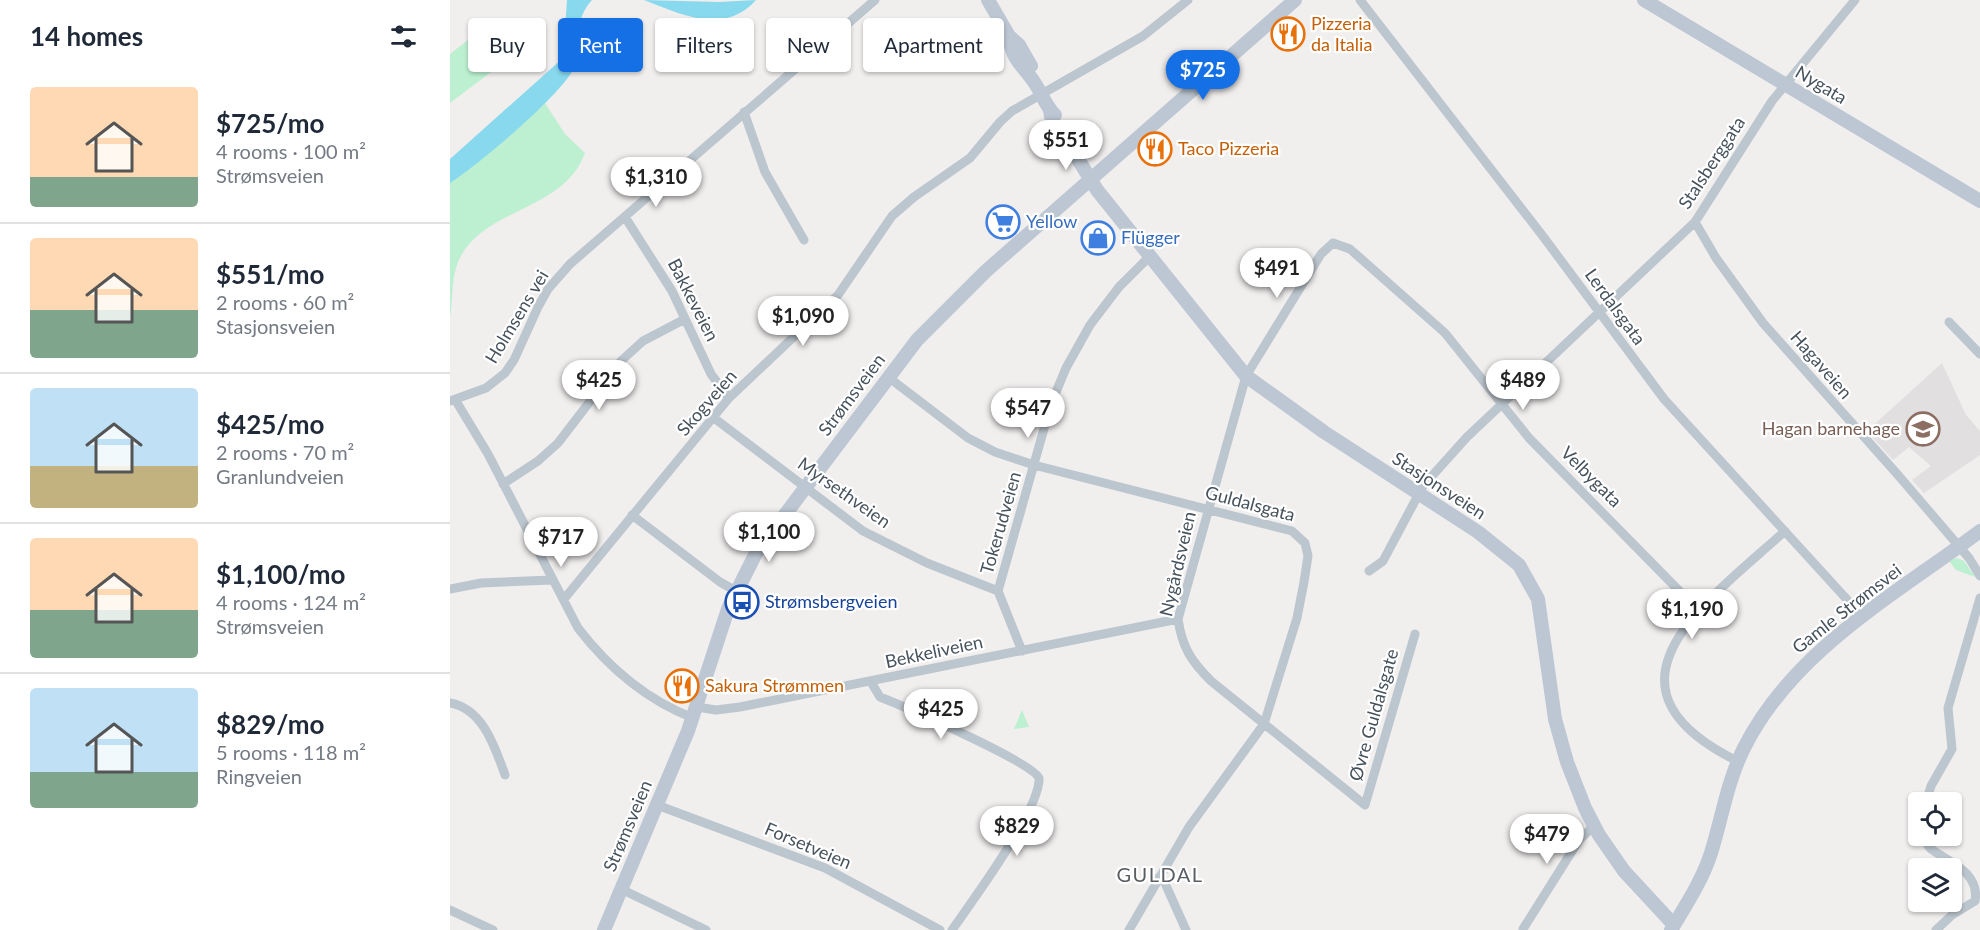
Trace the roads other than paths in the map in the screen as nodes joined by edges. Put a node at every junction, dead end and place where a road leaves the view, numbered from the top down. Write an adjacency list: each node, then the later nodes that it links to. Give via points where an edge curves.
1 (874, 0): 10 (street, Holmsens vei)
2 (988, 0): 9 (main road, Stasjonsveien, via 1032,67 1033,80)
3 (1188, 0): 9 (street, Skogveien, via 1143,36)
4 (1360, 0): 18 (street, Lerdalsgata)
5 (1644, 0): 8 (main road, Nygata)
6 (1856, 0): 8 (street, Stalsberggata)
7 (1288, 2): 11 (main road, Strømsveien)
8 (1785, 84): 12 (main road, Nygata); 14 (street, Stalsberggata)
9 (1041, 95): 11 (main road, Stasjonsveien, via 1064,126 1070,146); 24 (street, Skogveien, via 1005,116 970,158 900,208 838,295)
10 (744, 112): 13 (street, Holmsens vei); 15 (street, via 765,172)
11 (1090, 179): 17 (main road, Stasjonsveien); 23 (main road, Strømsveien, via 961,294 927,328)
12 (1980, 201)
13 (625, 217): 19 (street, Bakkeveien); 25 (street, Holmsens vei, via 570,264 548,289 505,373 486,388)
14 (1695, 222): 18 (street, Stalsberggata); 36 (street, Hagaveien, via 1716,258 1770,331)
15 (804, 240)
16 (1333, 243): 22 (street, Nygårdsveien, via 1321,254); 26 (street, Velbygata, via 1350,249 1438,327)
17 (1151, 255): 22 (main road, Stasjonsveien); 28 (street, Tokerudveien, via 1119,287 1078,344 1052,404)
18 (1599, 312): 26 (street, Stalsberggata); 34 (street, Lerdalsgata, via 1664,399)
19 (685, 319): 24 (street, Bakkeveien, via 711,374); 29 (street, via 643,341 621,361 558,443)
20 (1949, 322): 21 (street)
21 (1980, 354)
22 (1246, 376): 31 (main road, Stasjonsveien); 32 (street, Nygårdsveien)
23 (888, 377): 28 (street, Guldalsgata, via 968,438); 30 (main road, Strømsveien)
24 (729, 398): 27 (street, Skogveien)
25 (453, 401): 29 (street)
26 (1501, 404): 31 (street, Stalsberggata); 45 (street, Velbygata, via 1529,438)
27 (714, 418): 30 (street, Myrsethveien); 33 (street, Skogveien)
28 (1034, 465): 32 (street, Guldalsgata); 42 (street, Tokerudveien)
29 (503, 484): 39 (street)
30 (804, 488): 41 (main road, Strømsveien, via 763,543); 42 (street, Myrsethveien, via 863,531 927,563)
31 (1418, 493): 37 (street, Stalsberggata, via 1383,561); 59 (main road, Stasjonsveien, via 1502,549 1535,589 1559,736)
32 (1208, 509): 47 (street, Nygårdsveien); 53 (street, Guldalsgata, via 1292,531 1305,543 1308,556 1297,618)
33 (632, 515): 41 (street); 44 (street, Skogveien)
34 (1785, 531): 45 (street); 46 (street, Lerdalsgata)
35 (1980, 531): 36 (main road, Gamle Strømsvei)
36 (1959, 547): 38 (street, Hagaveien); 46 (main road, Gamle Strømsvei)
37 (1369, 571)
38 (1980, 576)
39 (552, 580): 40 (street, via 481,583); 44 (street)
40 (450, 589)
41 (736, 591): 52 (main road, Strømsveien)
42 (998, 591): 49 (street, Tokerudveien)
43 (1980, 598): 56 (street, via 1948,708 1952,749)
44 (564, 599): 52 (street, via 578,628 615,669 641,690)
45 (1699, 610): 54 (street, via 1679,634 1667,657 1667,690 1673,711 1693,734)
46 (1863, 617): 54 (main road, Gamle Strømsvei, via 1812,657 1778,693)
47 (1178, 619): 49 (street, Bekkeliveien); 53 (street, Nygårdsveien, via 1181,640 1192,662)
48 (1415, 634): 58 (street, Øvre Guldalsgate)
49 (1022, 651): 50 (street, Bekkeliveien)
50 (871, 682): 52 (street, Bekkeliveien); 70 (street, via 880,697 1037,773 1038,787 1012,839)
51 (450, 703): 55 (street, via 470,710 478,719)
52 (695, 712): 57 (main road, Strømsveien)
53 (1264, 724): 58 (street, Nygårdsveien); 61 (street, Guldalsgata, via 1189,827)
54 (1737, 761): 65 (main road, Gamle Strømsvei, via 1707,865)
55 (505, 775)
56 (1928, 792)
57 (657, 805): 62 (main road, Strømsveien); 69 (street, Forsetveien, via 803,858)
58 (1365, 805)
59 (1594, 826): 64 (street, via 1579,840); 65 (main road, Stasjonsveien, via 1624,871)
60 (1930, 846): 73 (street, via 1972,873 1978,889 1975,901)
61 (1159, 877): 71 (street, Guldalsgata); 72 (street)
62 (621, 889): 67 (main road, Strømsveien); 68 (street)
63 (450, 910): 66 (street)
64 (1523, 928)
65 (1673, 928)
66 (493, 930)
67 (604, 930)
68 (706, 930)
69 (940, 930)
70 (952, 930)
71 (1129, 930)
72 (1186, 930)
73 (1936, 930)

